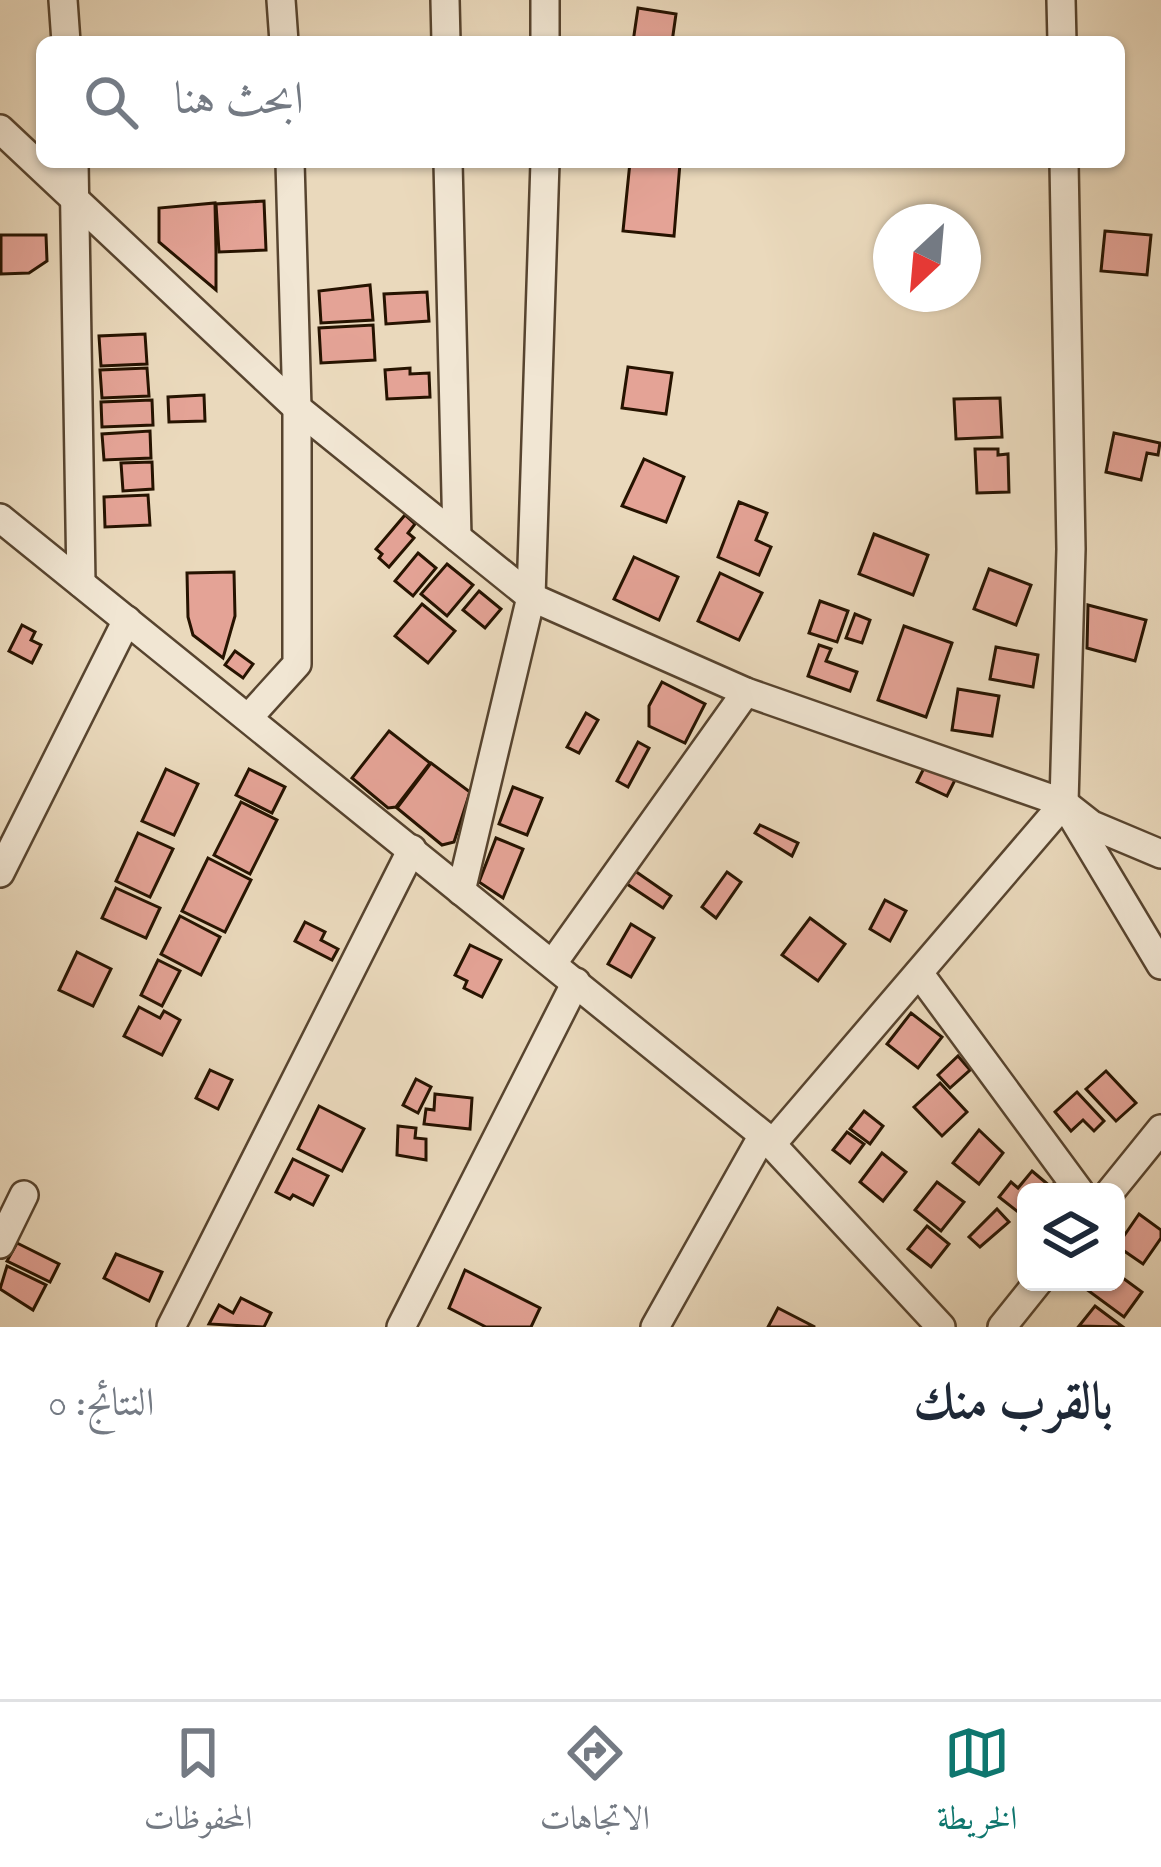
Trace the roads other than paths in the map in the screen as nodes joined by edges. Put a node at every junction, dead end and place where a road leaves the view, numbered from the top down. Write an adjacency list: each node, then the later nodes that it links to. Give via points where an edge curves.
1 (63, 0): 6 (street)
2 (281, 0): 7 (street)
3 (445, 0): 8 (street)
4 (545, 0): 9 (street)
5 (1061, 0): 10 (street)
6 (66, 36)
7 (284, 36)
8 (446, 36)
9 (545, 36)
10 (1062, 36)
11 (0, 129): 12 (street)
12 (36, 164)
13 (41, 168): 19 (street)
14 (74, 168): 19 (street)
15 (290, 168): 20 (street)
16 (448, 168): 22 (street)
17 (545, 168): 24 (street)
18 (1064, 168): 28 (street, via 1071,549)
19 (77, 203): 20 (street); 23 (street)
20 (297, 408): 22 (street); 27 (street, via 297,664)
21 (0, 518): 23 (street)
22 (457, 537): 24 (street)
23 (81, 584): 25 (street)
24 (531, 598): 26 (street); 32 (street)
25 (127, 620): 27 (street); 31 (street)
26 (746, 692): 28 (street); 33 (street)
27 (249, 717): 29 (street)
28 (1064, 803): 30 (street, via 1092,825); 34 (street); 35 (street)
29 (412, 849): 32 (street); 44 (street)
30 (1161, 854)
31 (0, 873)
32 (461, 891): 33 (street)
33 (553, 963): 36 (street)
34 (1161, 965)
35 (919, 973): 38 (street); 39 (street)
36 (576, 982): 38 (street); 45 (street)
37 (1161, 1129): 40 (street)
38 (767, 1140): 46 (street); 47 (street)
39 (1073, 1183)
40 (1118, 1183)
41 (24, 1195): 42 (street)
42 (0, 1244)
43 (1031, 1291): 48 (street)
44 (171, 1327)
45 (401, 1327)
46 (655, 1327)
47 (941, 1327)
48 (1002, 1327)

